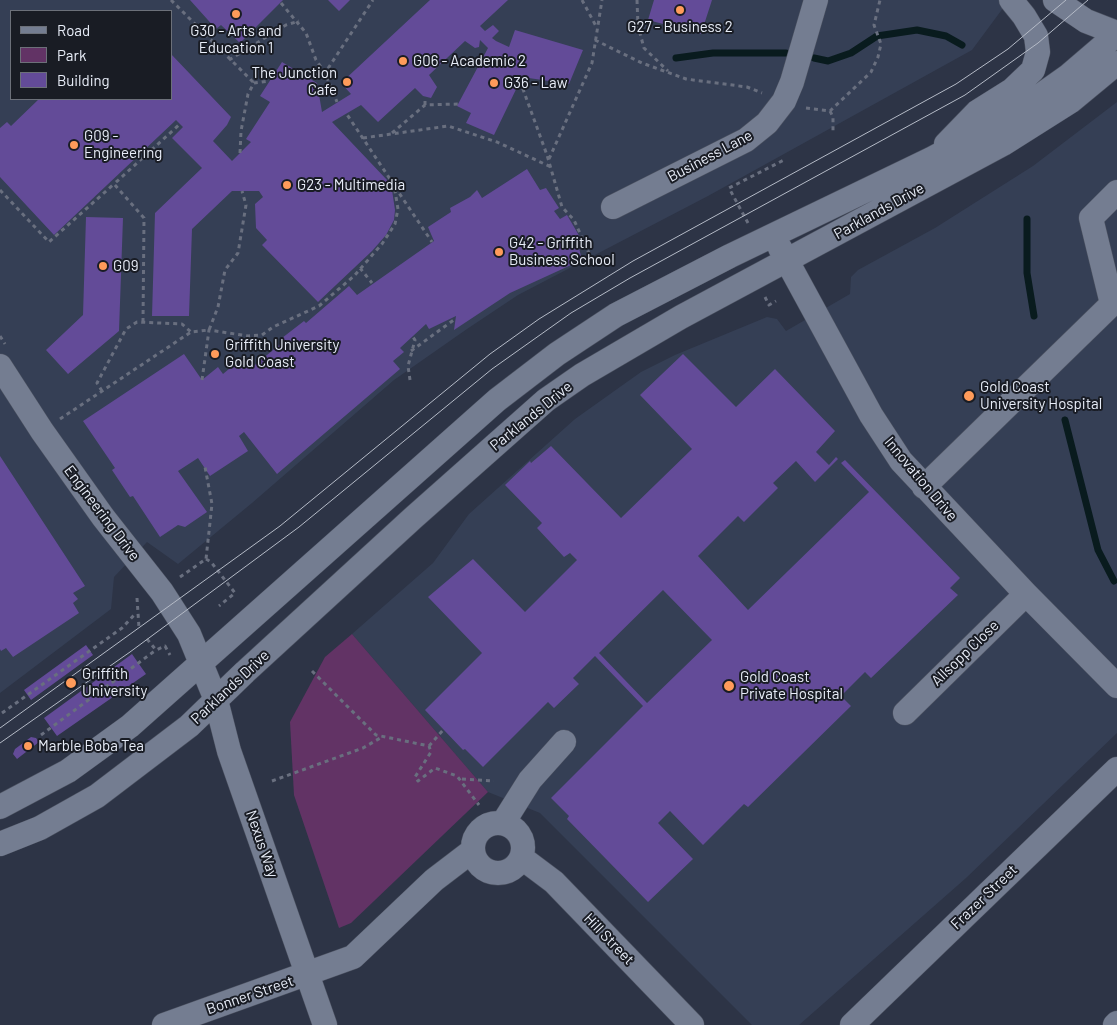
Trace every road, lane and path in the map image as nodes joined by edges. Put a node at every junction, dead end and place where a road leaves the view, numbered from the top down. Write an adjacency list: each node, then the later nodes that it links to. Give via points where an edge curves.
1 (171, 0): 15 (path)
2 (373, 0): 18 (path)
3 (582, 0): 12 (path)
4 (602, 0): 12 (path)
5 (637, 0): 17 (path, via 638,26 644,48)
6 (816, 0): 45 (street, Business Lane, via 792,82 784,101 767,123 746,140)
7 (880, 0): 29 (path, via 874,20 881,44 878,57 871,72)
8 (1011, 0): 38 (street, via 1036,36 1038,52 1033,70 1012,90 977,112)
9 (1055, 0): 13 (street, via 1086,21)
10 (280, 3): 11 (path)
11 (299, 21): 15 (path, via 286,25); 18 (path)
12 (597, 28): 14 (path)
13 (1117, 34): 38 (street, Parklands Drive, via 1068,76 1010,117)
14 (595, 40): 17 (path, via 642,63); 36 (path, via 592,62)
15 (229, 60): 22 (path)
16 (1117, 63): 50 (street, Parklands Drive, via 1071,101 1003,144)
17 (670, 72): 23 (path, via 686,79 747,87)
18 (325, 73): 19 (path); 25 (path)
19 (308, 77)
20 (269, 81): 22 (path)
21 (520, 81): 36 (path)
22 (254, 83): 35 (path, via 244,107)
23 (764, 93)
24 (425, 97): 27 (path)
25 (338, 102)
26 (458, 104): 27 (path)
27 (425, 105): 32 (path)
28 (804, 108): 29 (path)
29 (830, 111): 33 (path)
30 (346, 113): 34 (path)
31 (180, 124): 40 (path)
32 (392, 133): 34 (path); 39 (path, via 448,126 497,142)
33 (833, 133)
34 (363, 138): 41 (path)
35 (240, 153)
36 (549, 160): 39 (path)
37 (784, 160): 46 (path, via 729,188)
38 (931, 160): 47 (street, Parklands Drive)
39 (551, 167): 49 (path, via 562,207 574,220)
40 (114, 184): 42 (path, via 49,242); 57 (path, via 144,218)
41 (394, 185): 48 (path); 51 (path, via 398,208 395,224)
42 (0, 190)
43 (242, 191): 58 (path, via 246,205 238,253 225,270 218,307)
44 (1117, 192): 55 (street, via 1091,218)
45 (613, 207)
46 (751, 227)
47 (773, 236): 50 (street, Innovation Drive); 77 (street, Parklands Drive, via 616,315 527,376)
48 (432, 242)
49 (593, 262)
50 (787, 262): 68 (street, Innovation Drive, via 887,442); 80 (street, Parklands Drive, via 681,317 546,400 412,518)
51 (360, 268): 52 (path); 58 (path, via 319,306 262,335)
52 (372, 284)
53 (763, 295): 54 (path, via 769,305)
54 (776, 301)
55 (1115, 301): 68 (street)
56 (455, 319): 61 (path)
57 (143, 322): 59 (path, via 182,324); 65 (path, via 126,329 98,383)
58 (209, 330): 59 (path); 63 (path)
59 (191, 332): 65 (path)
60 (413, 337): 61 (path)
61 (411, 351): 64 (path)
62 (0, 366): 77 (street, Engineering Drive, via 42,431 162,592 189,634)
63 (202, 380)
64 (410, 380)
65 (102, 391): 66 (path)
66 (55, 422)
67 (205, 467): 69 (path, via 212,504)
68 (924, 487): 71 (street, Innovation Drive)
69 (206, 559): 70 (path); 72 (path, via 235,593)
70 (180, 577)
71 (1026, 594): 79 (street, Innovation Drive); 82 (street, Allsopp Close)
72 (219, 606)
73 (139, 628): 81 (path, via 137,612 122,628)
74 (147, 638): 75 (path)
75 (156, 650): 76 (path, via 165,646); 84 (path)
76 (172, 656)
77 (202, 662): 80 (street, Nexus Way); 93 (street, Parklands Drive, via 98,751)
78 (312, 671): 85 (path, via 376,735)
79 (1117, 686)
80 (216, 700): 95 (street, Parklands Drive, via 189,726 97,796 40,828); 98 (street, Nexus Way, via 229,751)
81 (2, 713)
82 (905, 713)
83 (443, 730): 87 (path)
84 (41, 735)
85 (382, 737): 87 (path); 90 (path, via 364,748)
86 (564, 742): 94 (street, via 530,780)
87 (429, 746): 89 (path, via 431,752 415,777 418,780 435,768)
88 (1117, 769): 102 (street, Frazer Street)
89 (462, 779): 91 (path); 92 (path)
90 (272, 781)
91 (494, 781)
92 (479, 805)
93 (0, 807)
94 (503, 823): 96 (street, via 486,825 477,834); 97 (street, via 522,838)
95 (0, 844)
96 (472, 851): 97 (street, via 479,866 492,873 509,871); 98 (street, via 434,880 360,952)
97 (522, 858): 101 (street, Hill Street, via 554,882)
98 (308, 975): 99 (street, Bonner Street); 100 (street, Nexus Way)
99 (164, 1025)
100 (325, 1025)
101 (692, 1025)
102 (852, 1025)

